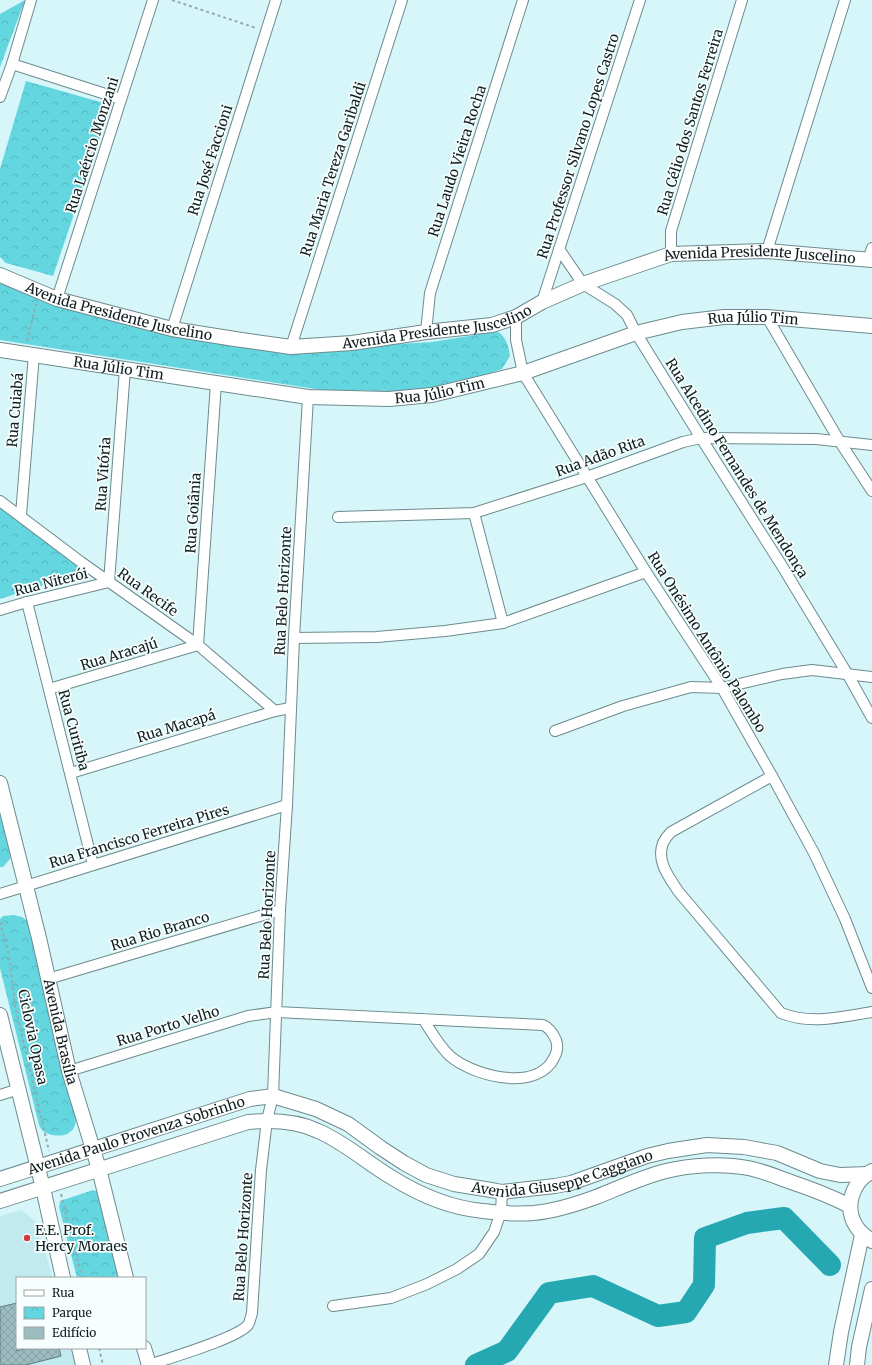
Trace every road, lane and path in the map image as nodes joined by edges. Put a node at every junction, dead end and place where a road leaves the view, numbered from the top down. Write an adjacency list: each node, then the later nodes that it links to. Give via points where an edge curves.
1 (31, 0): 11 (street)
2 (153, 0): 13 (street, Rua Laércio Monzani)
3 (172, 0): 10 (path)
4 (276, 0): 10 (street, Rua José Faccioni)
5 (402, 0): 29 (street, Rua Maria Tereza Garibaldi)
6 (523, 0): 27 (street, Rua Laudo Vieira Rocha, via 430,293)
7 (640, 0): 14 (street, Rua Professor Silvano Lopes Castro)
8 (742, 0): 16 (street, Rua Célio dos Santos Ferreira, via 671,231)
9 (845, 0): 15 (street)
10 (266, 31): 26 (street, Rua José Faccioni)
11 (12, 64): 12 (street); 13 (street)
12 (1, 93)
13 (121, 99): 21 (street, Rua Laércio Monzani)
14 (559, 249): 19 (street, Rua Alcedino Fernandes de Mendonça); 22 (street, Rua Professor Silvano Lopes Castro)
15 (767, 251): 16 (main road, Avenida Presidente Juscelino); 17 (main road, Avenida Presidente Juscelino)
16 (671, 254): 19 (main road, Avenida Presidente Juscelino)
17 (871, 256)
18 (0, 276): 20 (main road, Avenida Presidente Juscelino)
19 (583, 284): 22 (main road, Avenida Presidente Juscelino); 28 (street, Rua Alcedino Fernandes de Mendonça, via 621,308)
20 (39, 292): 21 (main road, Avenida Presidente Juscelino); 31 (path)
21 (57, 299): 26 (main road, Avenida Presidente Juscelino)
22 (542, 302): 23 (main road, Avenida Presidente Juscelino)
23 (516, 317): 27 (main road, Avenida Presidente Juscelino, via 492,325); 33 (street, Rua Onésimo Antônio Palombo, via 516,340)
24 (767, 317): 25 (main road, Rua Júlio Tim); 28 (main road, Rua Júlio Tim, via 724,317 682,322); 37 (street)
25 (872, 326)
26 (172, 329): 29 (main road, Avenida Presidente Juscelino)
27 (426, 332): 29 (main road, Avenida Presidente Juscelino, via 352,343)
28 (636, 333): 33 (main road, Rua Júlio Tim); 36 (street, Rua Alcedino Fernandes de Mendonça)
29 (291, 347)
30 (0, 350): 31 (main road, Rua Júlio Tim)
31 (29, 353): 32 (main road, Rua Júlio Tim); 43 (street, Rua Cuiabá)
32 (125, 369): 34 (main road, Rua Júlio Tim); 46 (street, Rua Vitória)
33 (523, 373): 35 (main road, Rua Júlio Tim, via 432,395 390,399); 39 (street, Rua Onésimo Antônio Palombo)
34 (216, 383): 35 (main road, Rua Júlio Tim); 51 (street, Rua Goiânia)
35 (308, 397): 50 (street, Rua Belo Horizonte)
36 (701, 438): 37 (street, Rua Adão Rita, via 816,439); 39 (street, Rua Adão Rita, via 683,442); 52 (street, Rua Alcedino Fernandes de Mendonça)
37 (840, 442): 38 (street, Rua Adão Rita); 40 (street)
38 (872, 445)
39 (587, 477): 42 (street, Rua Adão Rita); 45 (street, Rua Onésimo Antônio Palombo)
40 (872, 491)
41 (0, 501): 43 (street, Rua Recife)
42 (474, 512): 44 (street, Rua Adão Rita); 49 (street)
43 (21, 515): 46 (street, Rua Recife)
44 (338, 517)
45 (646, 572): 49 (street); 54 (street, Rua Onésimo Antônio Palombo)
46 (109, 582): 47 (street, Rua Niterói); 51 (street, Rua Recife)
47 (27, 602): 48 (street, Rua Niterói); 55 (street, Rua Curitiba)
48 (0, 610)
49 (503, 623): 50 (street, via 377,637)
50 (294, 638): 56 (street, Rua Belo Horizonte)
51 (198, 645): 55 (street, Rua Aracajú); 57 (street, Rua Recife)
52 (848, 675): 53 (street); 54 (street, via 812,670); 58 (street, Rua Alcedino Fernandes de Mendonça)
53 (872, 677)
54 (722, 688): 59 (street, via 691,687 623,706); 61 (street, Rua Onésimo Antônio Palombo)
55 (49, 689): 60 (street, Rua Curitiba)
56 (290, 708): 57 (street, Rua Macapá); 63 (street, Rua Belo Horizonte)
57 (275, 711): 60 (street, Rua Macapá)
58 (872, 718)
59 (554, 731)
60 (71, 773): 64 (street, Rua Curitiba)
61 (772, 776): 70 (street, Rua Onésimo Antônio Palombo, via 846,919); 72 (street, via 671,832 663,842 661,856 664,869 678,891 781,1013 794,1018 817,1020)
62 (0, 783): 65 (main road, Avenida Brasília)
63 (287, 805): 64 (street, Rua Francisco Ferreira Pires); 67 (street, Rua Belo Horizonte)
64 (93, 865): 65 (street, Rua Francisco Ferreira Pires)
65 (26, 886): 66 (street, Rua Francisco Ferreira Pires); 69 (main road, Avenida Brasília)
66 (0, 894)
67 (280, 910): 69 (street, Rua Rio Branco); 71 (street, Rua Belo Horizonte)
68 (0, 922): 81 (path, Ciclovia Opasa, via 9,955 14,1006)
69 (48, 979): 75 (main road, Avenida Brasília)
70 (872, 988)
71 (277, 1012): 74 (street, Rua Porto Velho); 75 (street, Rua Porto Velho, via 248,1016); 78 (street, Rua Belo Horizonte)
72 (872, 1012)
73 (0, 1015): 76 (main road)
74 (423, 1019): 74 (street, Rua Porto Velho, via 542,1025 549,1028 554,1035 558,1051 548,1066 530,1076 512,1078 479,1072 450,1056)
75 (69, 1071): 80 (main road, Avenida Brasília)
76 (18, 1089): 77 (street); 82 (main road)
77 (0, 1095)
78 (273, 1096): 79 (street, Rua Belo Horizonte); 80 (main road, Avenida Paulo Provenza Sobrinho, via 250,1099); 88 (main road, Avenida Giuseppe Caggiano, via 316,1109 348,1124 381,1148 426,1175 454,1184)
79 (266, 1120): 83 (main road, Avenida Paulo Provenza Sobrinho, via 248,1122); 91 (main road, Avenida Giuseppe Caggiano, via 317,1130 391,1177 418,1192 451,1205); 103 (street, Rua Belo Horizonte, via 252,1313 248,1324 216,1342)
80 (93, 1149): 82 (main road, Avenida Paulo Provenza Sobrinho); 83 (main road, Avenida Brasília)
81 (51, 1156)
82 (37, 1167): 85 (main road, Avenida Paulo Provenza Sobrinho); 86 (main road)
83 (99, 1169): 86 (main road, Avenida Paulo Provenza Sobrinho); 95 (main road, Avenida Brasília)
84 (870, 1172): 88 (main road, Avenida Giuseppe Caggiano, via 840,1175 777,1153 744,1147 707,1145 646,1156 571,1183); 90 (main road, via 855,1188)
85 (0, 1179)
86 (43, 1188): 89 (main road, Avenida Paulo Provenza Sobrinho); 93 (main road)
87 (61, 1192): 94 (path)
88 (502, 1192): 91 (street)
89 (0, 1201)
90 (850, 1206): 91 (main road, Avenida Giuseppe Caggiano, via 828,1195 749,1168 703,1165 666,1171 562,1207 535,1212); 92 (main road, via 856,1226)
91 (501, 1212): 97 (street, via 494,1232 479,1254 457,1269 391,1298)
92 (867, 1238): 104 (main road, via 841,1332)
93 (63, 1277)
94 (82, 1277)
95 (126, 1277)
96 (872, 1289): 105 (main road)
97 (333, 1306)
98 (79, 1349): 101 (main road)
99 (99, 1349): 102 (path)
100 (144, 1349): 103 (main road)
101 (83, 1365)
102 (103, 1365)
103 (149, 1365)
104 (836, 1365)
105 (857, 1365)

